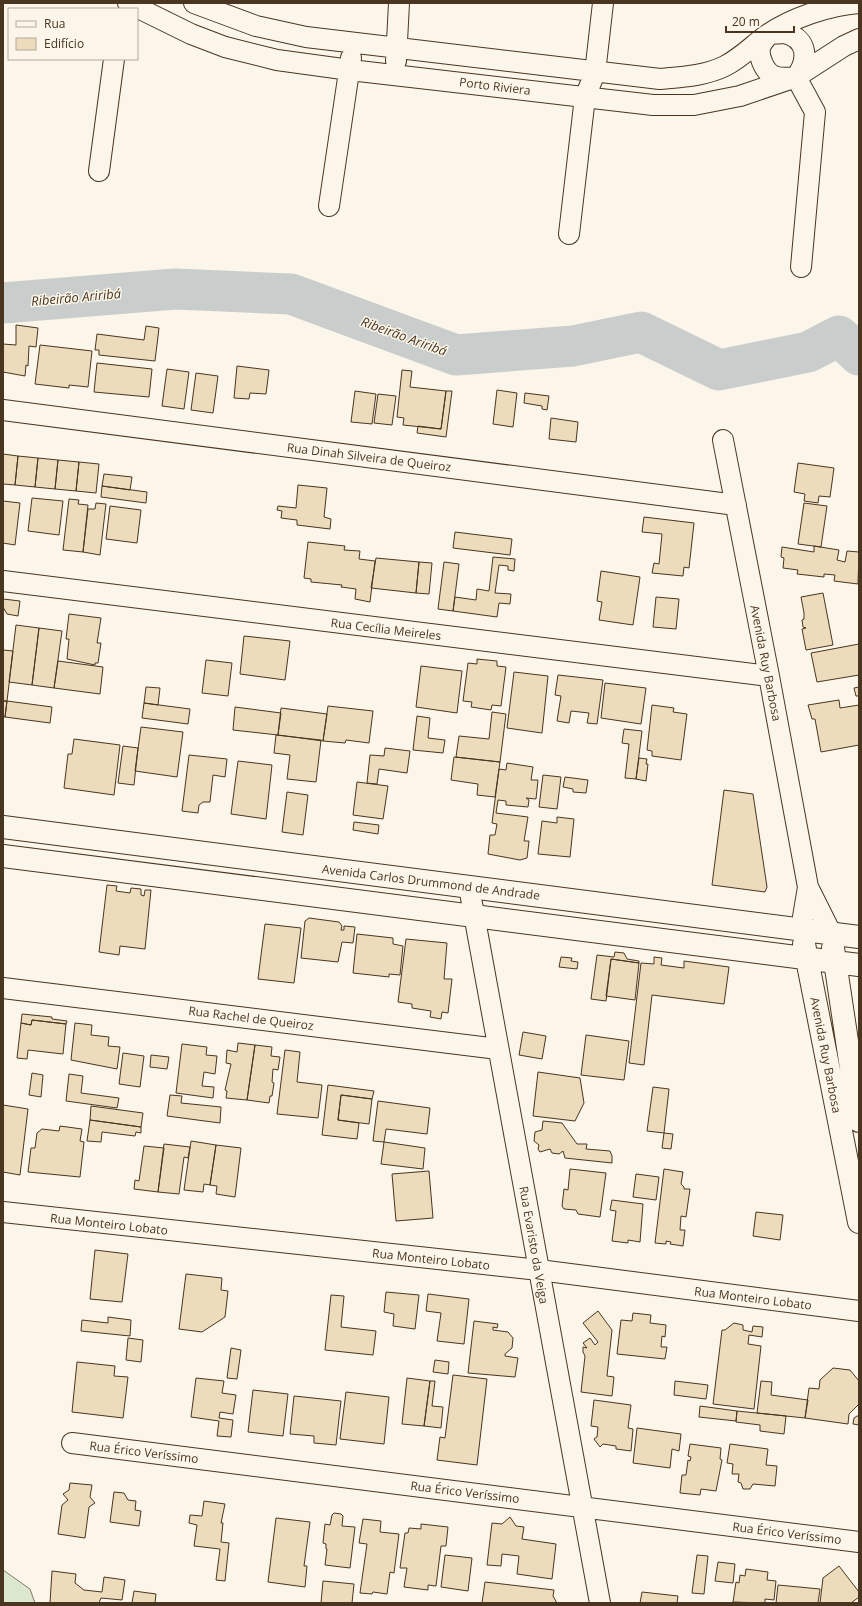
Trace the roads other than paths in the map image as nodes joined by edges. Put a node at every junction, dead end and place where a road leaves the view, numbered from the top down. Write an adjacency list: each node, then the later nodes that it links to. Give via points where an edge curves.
1 (128, 3): 11 (street, Porto Riviera, via 190,34 225,47 277,60)
2 (194, 3): 8 (street, via 256,26 306,37)
3 (399, 3): 9 (street)
4 (603, 3): 12 (street)
5 (859, 3): 6 (street, via 829,8 805,16)
6 (769, 34): 12 (street, via 724,66 707,72 660,79); 14 (street, via 760,50 764,65 772,75 781,78); 14 (street, via 795,35 803,46 805,60 802,70)
7 (859, 39): 14 (street, Porto Riviera)
8 (353, 42): 9 (street); 11 (street)
9 (398, 48): 12 (street); 13 (street)
10 (114, 60): 16 (street)
11 (350, 70): 13 (street, Porto Riviera); 17 (street)
12 (595, 73): 15 (street)
13 (395, 74): 15 (street, Porto Riviera)
14 (796, 77): 15 (street, Porto Riviera, via 740,96 694,105 653,105); 19 (street, via 814,112)
15 (585, 97): 18 (street)
16 (99, 171)
17 (329, 206)
18 (568, 234)
19 (801, 267)
20 (3, 410): 22 (street, Rua Dinah Silveira de Queiroz)
21 (723, 440): 22 (street, Avenida Ruy Barbosa)
22 (736, 505): 24 (street, Avenida Ruy Barbosa)
23 (3, 581): 24 (street, Rua Cecília Meireles)
24 (769, 676): 28 (street, Avenida Ruy Barbosa)
25 (3, 827): 27 (main road, Avenida Carlos Drummond de Andrade)
26 (3, 856): 29 (main road)
27 (469, 887): 29 (street, Rua Evaristo da Veiga); 30 (main road, Avenida Carlos Drummond de Andrade)
28 (808, 887): 30 (street, Avenida Ruy Barbosa); 31 (street, Avenida Ruy Barbosa)
29 (473, 916): 33 (main road); 37 (street, Rua Evaristo da Veiga)
30 (801, 929): 31 (main road, Avenida Carlos Drummond de Andrade); 33 (main road, Avenida Ruy Barbosa)
31 (831, 933): 32 (main road, Avenida Carlos Drummond de Andrade); 34 (main road, Avenida Ruy Barbosa)
32 (859, 937)
33 (806, 958): 34 (main road); 40 (main road, Avenida Ruy Barbosa)
34 (834, 961): 35 (main road); 38 (main road, Avenida Ruy Barbosa)
35 (859, 965)
36 (3, 988): 37 (street, Rua Rachel de Queiroz)
37 (498, 1049): 41 (street, Rua Evaristo da Veiga)
38 (859, 1121)
39 (3, 1212): 41 (street, Rua Monteiro Lobato)
40 (859, 1222)
41 (539, 1270): 42 (street, Rua Monteiro Lobato); 44 (street, Rua Evaristo da Veiga)
42 (859, 1311)
43 (72, 1443): 44 (street, Rua Érico Veríssimo)
44 (583, 1507): 45 (street, Rua Érico Veríssimo); 46 (street, Rua Evaristo da Veiga)
45 (859, 1542)
46 (600, 1603)

